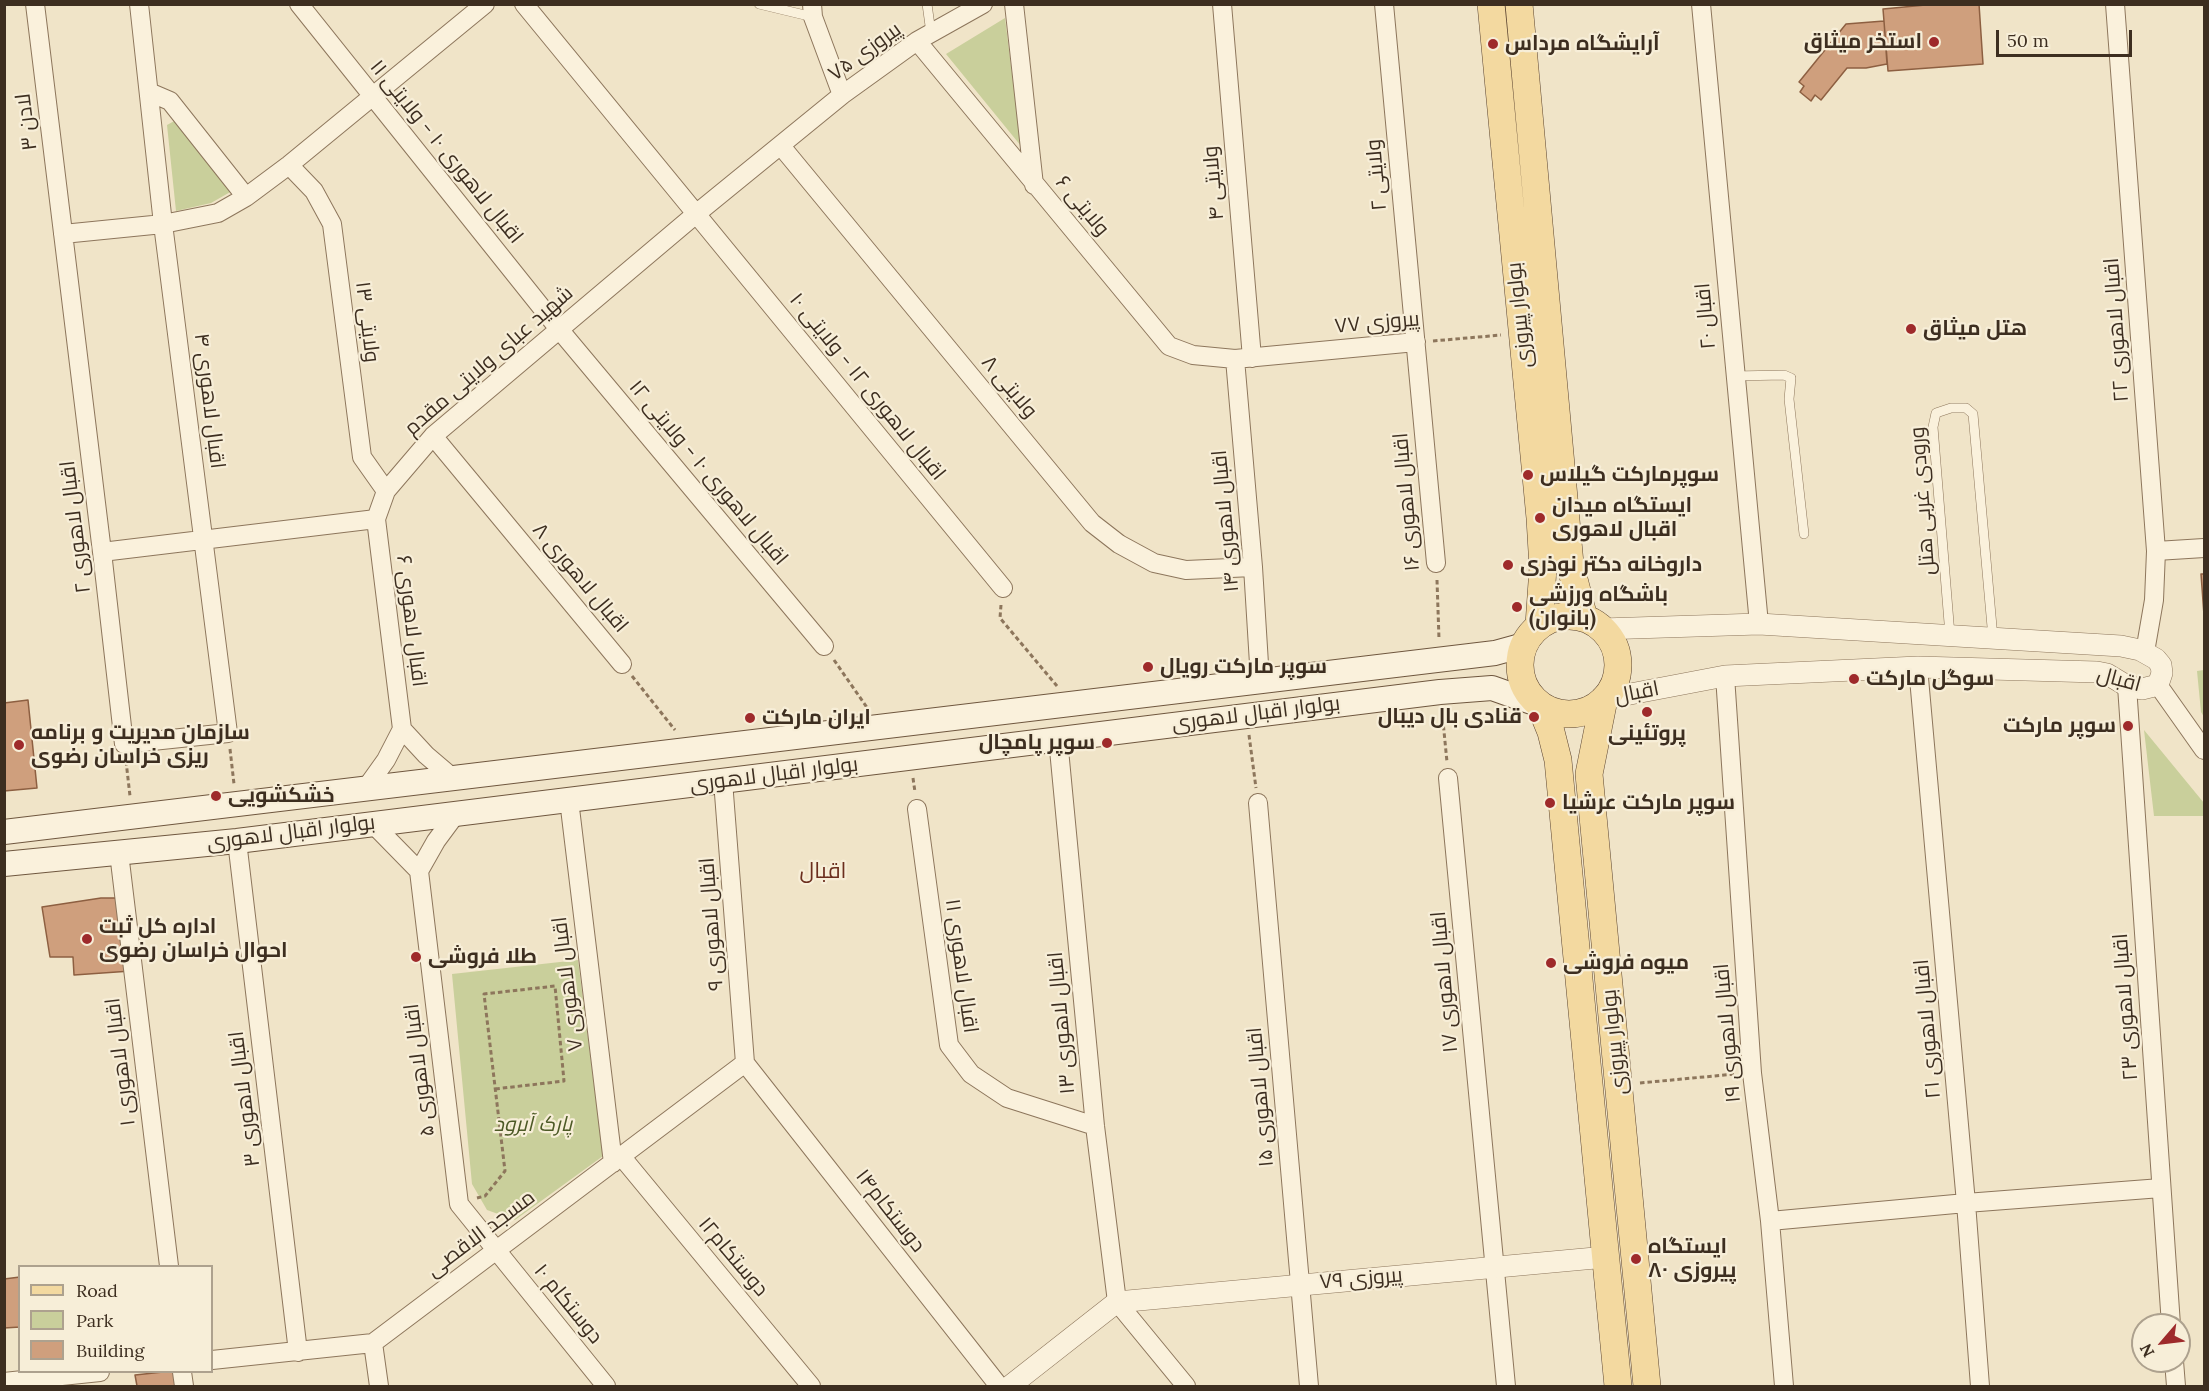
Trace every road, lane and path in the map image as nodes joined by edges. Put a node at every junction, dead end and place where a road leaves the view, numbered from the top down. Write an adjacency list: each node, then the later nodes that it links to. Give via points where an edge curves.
1 (35, 4): 27 (street, لادن ۳)
2 (139, 4): 18 (street, اقبال لاهوری ۴)
3 (299, 4): 20 (street, اقبال لاهوری ۱۰ - ولایتی ۱۱)
4 (486, 4): 20 (street)
5 (524, 4): 25 (street, اقبال لاهوری ۱۲ - ولایتی ۱۰)
6 (759, 4): 16 (lane)
7 (927, 4): 17 (lane)
8 (983, 4): 17 (street, پیروزی ۷۵)
9 (1014, 4): 23 (street)
10 (1222, 4): 31 (street, ولایتی ۴)
11 (1384, 4): 30 (street, ولایتی ۲)
12 (1491, 4): 29 (main road, بولوار پیروزی)
13 (1519, 4): 44 (main road, بولوار پیروزی, via 1569,564)
14 (1701, 4): 32 (street, اقبال ۲۰)
15 (2115, 4): 39 (street, اقبال لاهوری ۲۲)
16 (813, 11): 19 (street)
17 (924, 37): 19 (street, پیروزی ۷۵); 23 (street, ولایتی ۶)
18 (149, 92): 24 (street, via 170,101); 26 (street, اقبال لاهوری ۴)
19 (842, 95): 21 (street, پیروزی ۷۵)
20 (373, 96): 22 (street); 28 (street, اقبال لاهوری ۱۰ - ولایتی ۱۱)
21 (781, 146): 25 (street, شهید عبای ولایتی مقدم); 42 (street, ولایتی ۸, via 1092,523 1119,544 1154,563 1186,570)
22 (289, 165): 24 (street); 34 (street, ولایتی ۱۳, via 314,191 332,224 362,457)
23 (1034, 184): 31 (street, ولایتی ۶, via 1169,346 1193,355)
24 (246, 197): 26 (street, via 218,213)
25 (696, 214): 28 (street, شهید عبای ولایتی مقدم); 43 (street, اقبال لاهوری ۱۲ - ولایتی ۱۰)
26 (163, 224): 27 (street); 37 (street, اقبال لاهوری ۴)
27 (63, 234): 40 (street, اقبال لاهوری ۲)
28 (558, 328): 33 (street, شهید عبای ولایتی مقدم); 49 (street, اقبال لاهوری ۱۰ - ولایتی ۱۲)
29 (1522, 334): 30 (path, پیروزی ۷۷); 46 (main road, بولوار پیروزی, via 1543,568)
30 (1416, 342): 31 (street, پیروزی ۷۷); 41 (street, اقبال لاهوری ۱۶)
31 (1244, 358): 42 (street, اقبال لاهوری ۱۴)
32 (1734, 376): 36 (lane, via 1791,378 1789,399); 45 (street, اقبال ۲۰)
33 (433, 436): 34 (street, شهید عبای ولایتی مقدم); 52 (street, اقبال لاهوری ۸)
34 (386, 491): 35 (street, شهید عبای ولایتی مقدم)
35 (376, 519): 37 (street); 65 (street, اقبال لاهوری ۶)
36 (1804, 534)
37 (204, 538): 40 (street); 66 (street, اقبال لاهوری ۴)
38 (2205, 548): 39 (street)
39 (2156, 551): 50 (street, اقبال لاهوری ۲۲, via 2154,600)
40 (102, 552): 68 (street, اقبال لاهوری ۲)
41 (1436, 563): 51 (path, اقبال لاهوری ۱۶)
42 (1253, 567): 55 (street, اقبال لاهوری ۱۴)
43 (1003, 588): 60 (path, via 1000,618)
44 (1593, 623): 45 (street, اقبال); 46 (main road, via 1570,615 1557,617); 59 (main road, via 1614,645 1618,664 1614,683)
45 (1759, 624): 47 (street, اقبال)
46 (1531, 635): 51 (main road, بولوار اقبال لاهوری, via 1495,653); 61 (main road, via 1520,660 1521,676 1527,691)
47 (1950, 635): 48 (street, اقبال); 48 (lane, ورودی غربی هتل, via 1933,427 1936,413 1966,408 1973,414)
48 (1993, 638): 50 (street, اقبال, via 2121,646)
49 (824, 646): 64 (path)
50 (2145, 652): 56 (street, اقبال, via 2161,665 2162,679)
51 (1440, 659): 55 (main road, بولوار اقبال لاهوری)
52 (622, 664): 69 (path, اقبال لاهوری ۸)
53 (1918, 668): 54 (street, اقبال); 57 (street, اقبال, via 2097,672); 95 (street, اقبال لاهوری ۲۱)
54 (1725, 676): 59 (street, اقبال); 89 (street, اقبال لاهوری ۱۹)
55 (1260, 680): 60 (main road, بولوار اقبال لاهوری)
56 (2158, 685): 57 (street, اقبال, via 2142,689); 70 (street)
57 (2127, 686): 94 (street, اقبال لاهوری ۲۳)
58 (1440, 692): 61 (main road, بولوار اقبال لاهوری, via 1492,688); 62 (main road, بولوار اقبال لاهوری); 73 (path)
59 (1604, 699): 61 (main road, via 1578,713 1562,713); 90 (main road, بولوار پیروزی, via 1589,774)
60 (1072, 703): 63 (main road, بولوار اقبال لاهوری)
61 (1540, 705): 99 (main road, بولوار پیروزی, via 1558,759)
62 (1247, 715): 67 (main road, بولوار اقبال لاهوری); 77 (path)
63 (918, 723): 64 (main road, بولوار اقبال لاهوری); 71 (main road)
64 (882, 727): 69 (main road, بولوار اقبال لاهوری)
65 (402, 729): 72 (street); 75 (street)
66 (228, 733): 68 (street); 78 (path)
67 (1058, 739): 71 (main road, بولوار اقبال لاهوری); 92 (street, اقبال لاهوری ۱۳)
68 (124, 744): 81 (path)
69 (692, 750): 72 (main road, بولوار اقبال لاهوری)
70 (2205, 750)
71 (916, 758): 74 (main road, بولوار اقبال لاهوری); 79 (path)
72 (453, 778): 75 (main road, بولوار اقبال لاهوری)
73 (1449, 778): 101 (street, اقبال لاهوری ۱۷)
74 (723, 781): 76 (main road, بولوار اقبال لاهوری); 88 (street, اقبال لاهوری ۹)
75 (366, 788): 78 (main road, بولوار اقبال لاهوری)
76 (569, 800): 80 (main road, بولوار اقبال لاهوری); 93 (street, اقبال لاهوری ۷)
77 (1258, 803): 102 (street, اقبال لاهوری ۱۵)
78 (236, 804): 81 (main road, بولوار اقبال لاهوری)
79 (917, 809): 92 (street, اقبال لاهوری ۱۱, via 949,1045 971,1074 1007,1098)
80 (456, 814): 82 (main road, بولوار اقبال لاهوری); 87 (street)
81 (133, 816): 83 (main road, بولوار اقبال لاهوری)
82 (373, 824): 84 (main road, بولوار اقبال لاهوری); 87 (street)
83 (4, 832)
84 (237, 841): 85 (main road, بولوار اقبال لاهوری); 106 (street, اقبال لاهوری ۳)
85 (118, 853): 86 (main road, بولوار اقبال لاهوری); 100 (street, اقبال لاهوری ۱)
86 (4, 864)
87 (419, 871): 96 (street, اقبال لاهوری ۵)
88 (745, 1063): 93 (street, مسجد الاقصی); 113 (street, دوستکام۱۴)
89 (1752, 1073): 90 (path); 97 (street, اقبال لاهوری ۱۹)
90 (1619, 1085): 119 (main road, بولوار پیروزی)
91 (495, 1089): 91 (path, via 564,1081 555,986 484,994); 96 (path, via 505,1171 485,1196)
92 (1095, 1126): 103 (street, اقبال لاهوری ۱۳)
93 (617, 1160): 98 (street, مسجد الاقصی); 112 (street, دوستکام۱۲)
94 (2161, 1188): 95 (street); 104 (street, اقبال لاهوری ۲۳)
95 (1966, 1203): 97 (street); 121 (street, اقبال لاهوری ۲۱)
96 (459, 1204): 98 (street)
97 (1770, 1221): 120 (street, اقبال لاهوری ۱۹)
98 (496, 1250): 105 (street, مسجد الاقصی); 111 (street, دوستکام ۱۰)
99 (1606, 1257): 101 (street, پیروزی ۷۹); 118 (main road, بولوار پیروزی)
100 (169, 1265)
101 (1495, 1267): 102 (street, پیروزی ۷۹); 117 (street, اقبال لاهوری ۱۷)
102 (1300, 1285): 103 (street, پیروزی ۷۹); 116 (street, اقبال لاهوری ۱۵)
103 (1117, 1302): 114 (street); 115 (street)
104 (2170, 1313)
105 (373, 1343): 106 (street); 110 (street)
106 (297, 1352): 107 (street)
107 (213, 1359)
108 (83, 1373): 109 (street)
109 (4, 1382)
110 (379, 1386)
111 (606, 1386)
112 (811, 1386)
113 (999, 1386)
114 (1010, 1386)
115 (1186, 1386)
116 (1310, 1386)
117 (1506, 1386)
118 (1618, 1386)
119 (1647, 1386)
120 (1784, 1386)
121 (1980, 1386)

